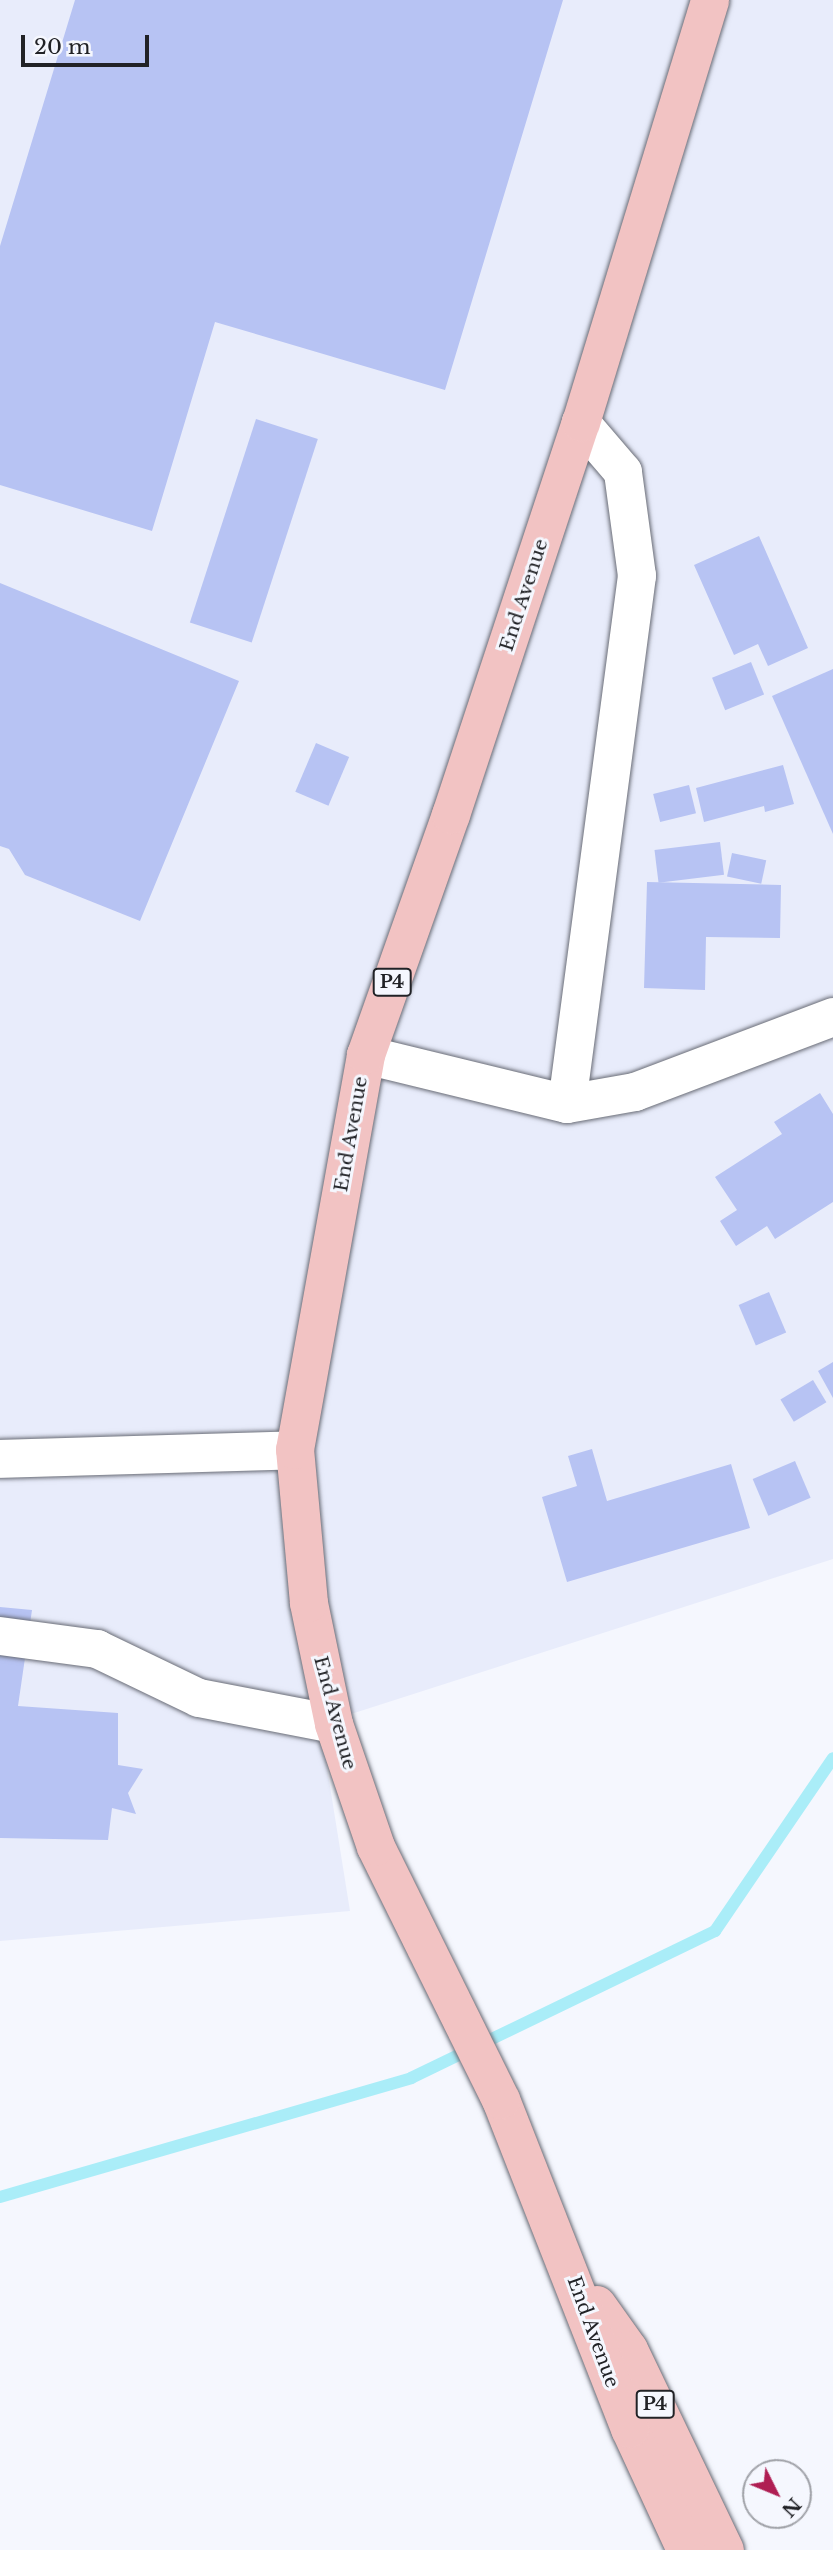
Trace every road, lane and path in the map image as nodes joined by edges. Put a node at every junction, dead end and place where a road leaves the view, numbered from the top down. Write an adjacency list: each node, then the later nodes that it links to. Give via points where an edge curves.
1 (710, 0): 2 (highway, End Avenue / P4)
2 (581, 423): 4 (highway, End Avenue / P4); 5 (street, via 623,472 637,576)
3 (833, 1017): 5 (street, via 635,1092)
4 (366, 1055): 5 (street); 6 (highway, End Avenue / P4)
5 (567, 1104)
6 (295, 1450): 7 (street); 9 (highway, End Avenue / P4, via 309,1603)
7 (0, 1459)
8 (0, 1636): 9 (street, via 97,1649 199,1698)
9 (334, 1724): 10 (highway, End Avenue / P4, via 376,1847 501,2100)
10 (569, 2266): 11 (highway, End Avenue / P4, via 630,2429); 12 (highway, End Avenue / P4, via 629,2350)
11 (686, 2550)
12 (725, 2550)

